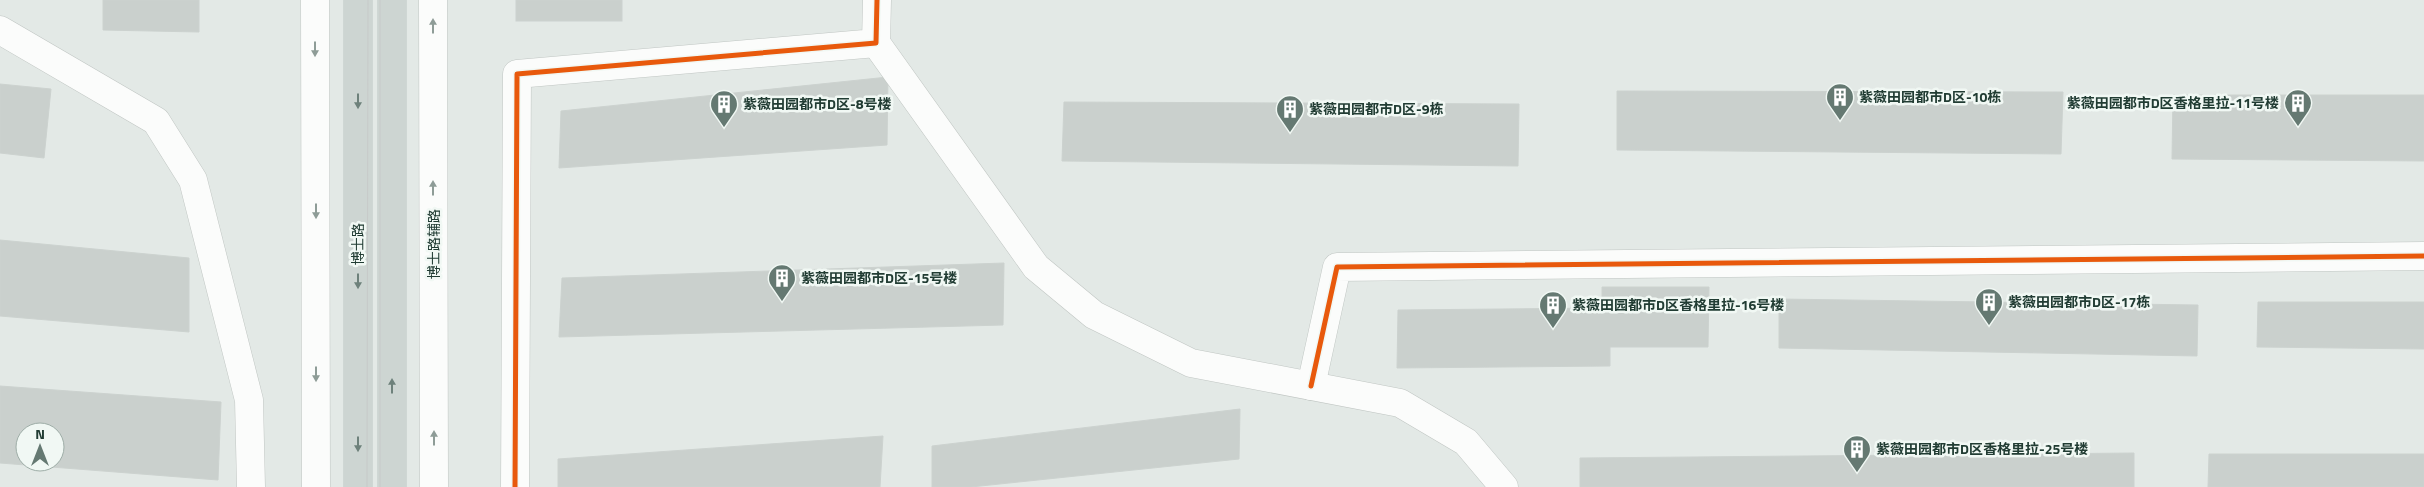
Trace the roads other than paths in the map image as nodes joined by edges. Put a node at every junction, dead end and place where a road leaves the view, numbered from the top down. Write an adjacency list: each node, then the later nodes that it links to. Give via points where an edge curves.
1 (315, 0): 11 (street, one-way to 11)
2 (358, 0): 12 (main road, 博士路, one-way to 12)
3 (392, 0): 13 (main road, one-way to 3)
4 (433, 0): 14 (street, 博士路辅路, one-way to 4)
5 (877, 0): 7 (street)
6 (0, 30): 10 (street, via 156,121 193,180 249,400)
7 (876, 43): 9 (street, via 1036,267 1094,315 1190,363); 15 (street, via 517,74)
8 (2424, 256): 9 (street, via 1337,267)
9 (1311, 386): 16 (street, via 1400,403 1466,442)
10 (251, 487)
11 (316, 487)
12 (358, 487)
13 (392, 487)
14 (434, 487)
15 (515, 487)
16 (1504, 487)

